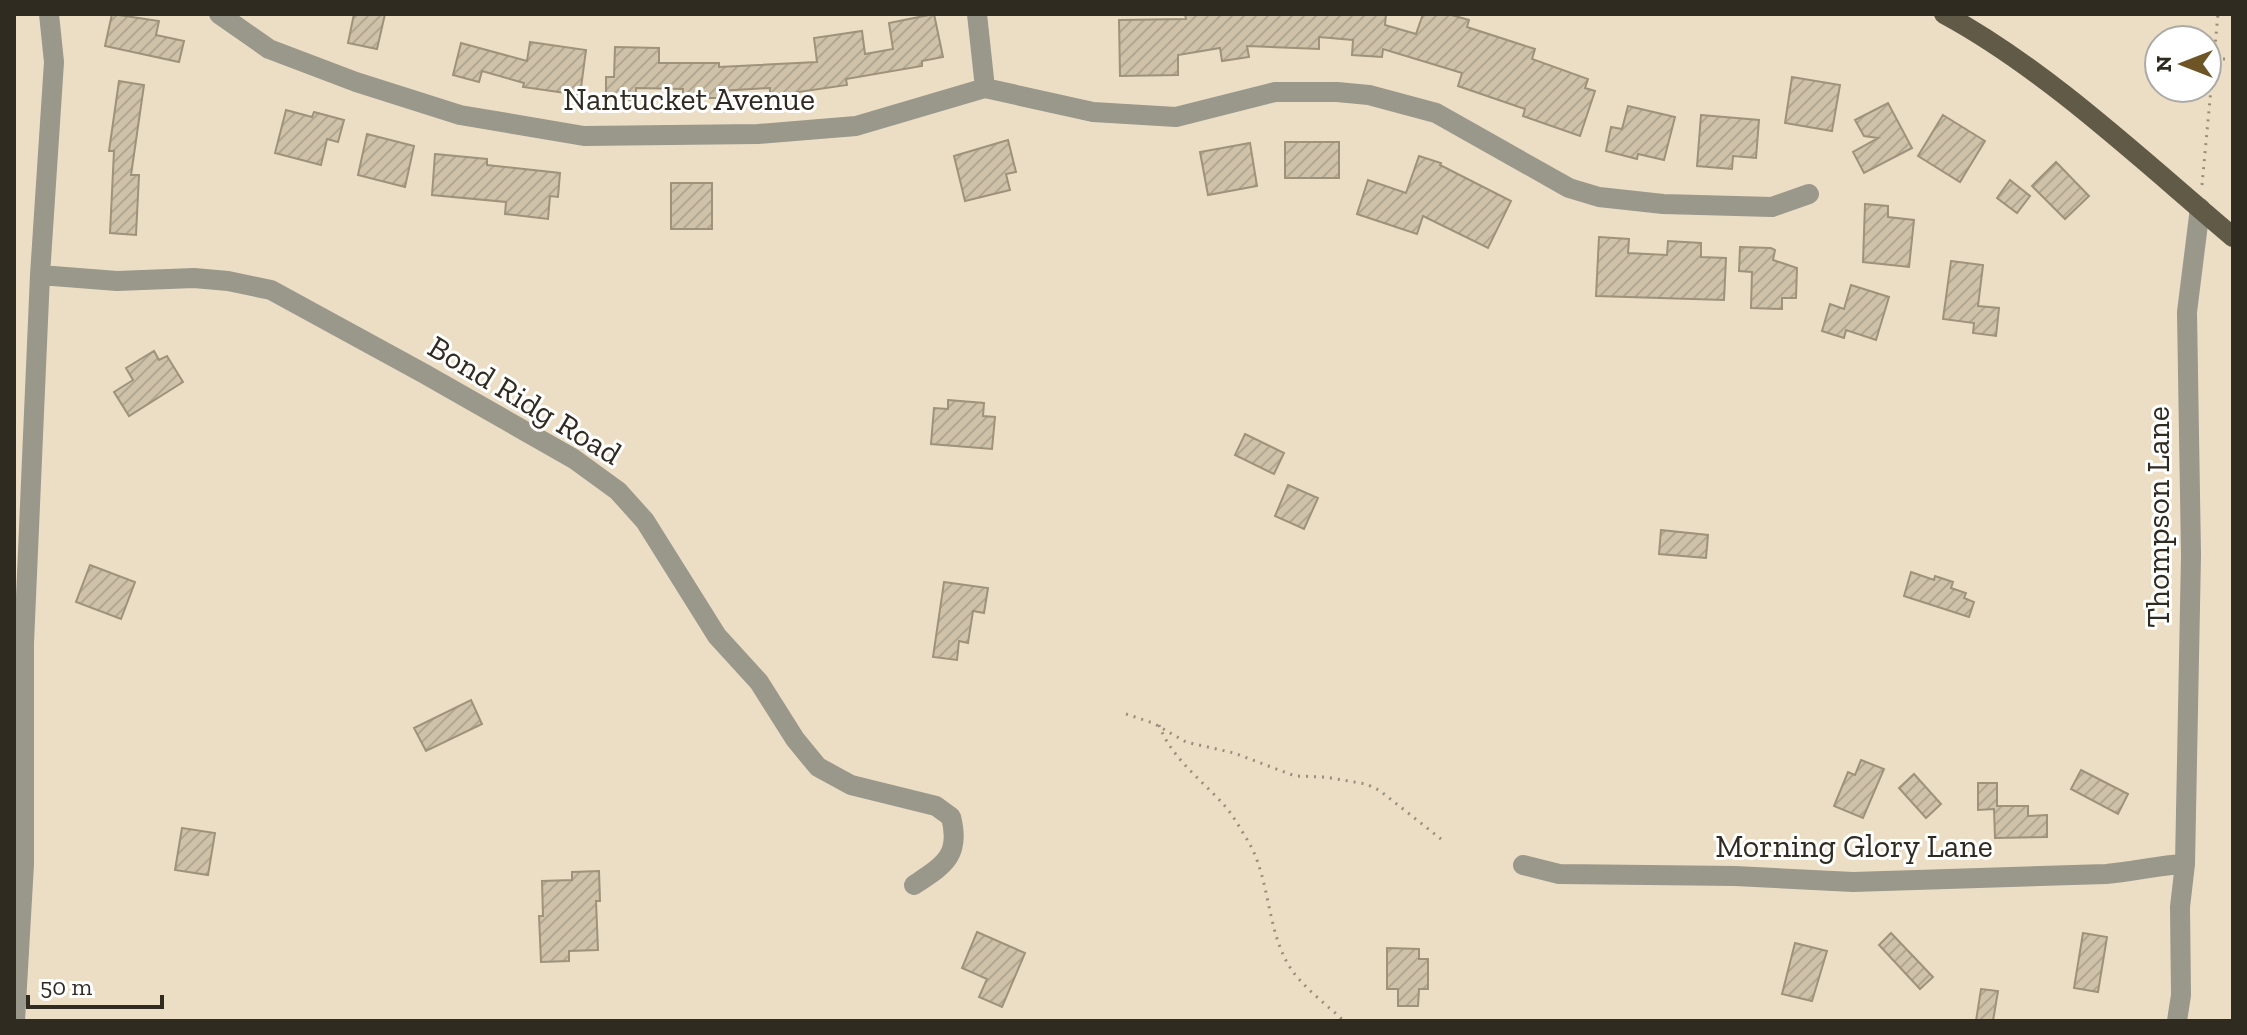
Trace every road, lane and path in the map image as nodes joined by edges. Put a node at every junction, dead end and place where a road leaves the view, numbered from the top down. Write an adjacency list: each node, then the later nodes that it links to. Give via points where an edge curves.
1 (49, 14): 10 (street, via 54,62)
2 (219, 14): 5 (street, Nantucket Avenue, via 269,49 356,82 460,115 584,136 758,134 856,126)
3 (977, 14): 5 (street)
4 (1944, 14): 8 (main road, via 2053,86)
5 (985, 88): 7 (street, via 1093,112 1176,117 1275,92 1369,95 1436,113 1569,188 1599,197 1772,207)
6 (2210, 104): 8 (path)
7 (1809, 194)
8 (2200, 208): 9 (main road); 14 (street, Thompson Lane, via 2187,312 2191,555)
9 (2233, 237)
10 (40, 275): 16 (street, Bond Ridg Road, via 117,281 194,278 271,290 593,472 645,521 717,636 759,682 818,767 851,785 936,806 951,817 955,840 949,857); 17 (street)
11 (1126, 714): 12 (path)
12 (1159, 725): 13 (path, via 1186,742 1295,776 1366,784); 18 (path, via 1164,740 1225,806 1250,845 1275,932 1292,970)
13 (1441, 839)
14 (2185, 864): 15 (street, Morning Glory Lane, via 2106,874 1853,882 1559,874); 19 (street, Thompson Lane)
15 (1523, 865)
16 (914, 885)
17 (15, 1021)
18 (1344, 1021)
19 (2177, 1021)

